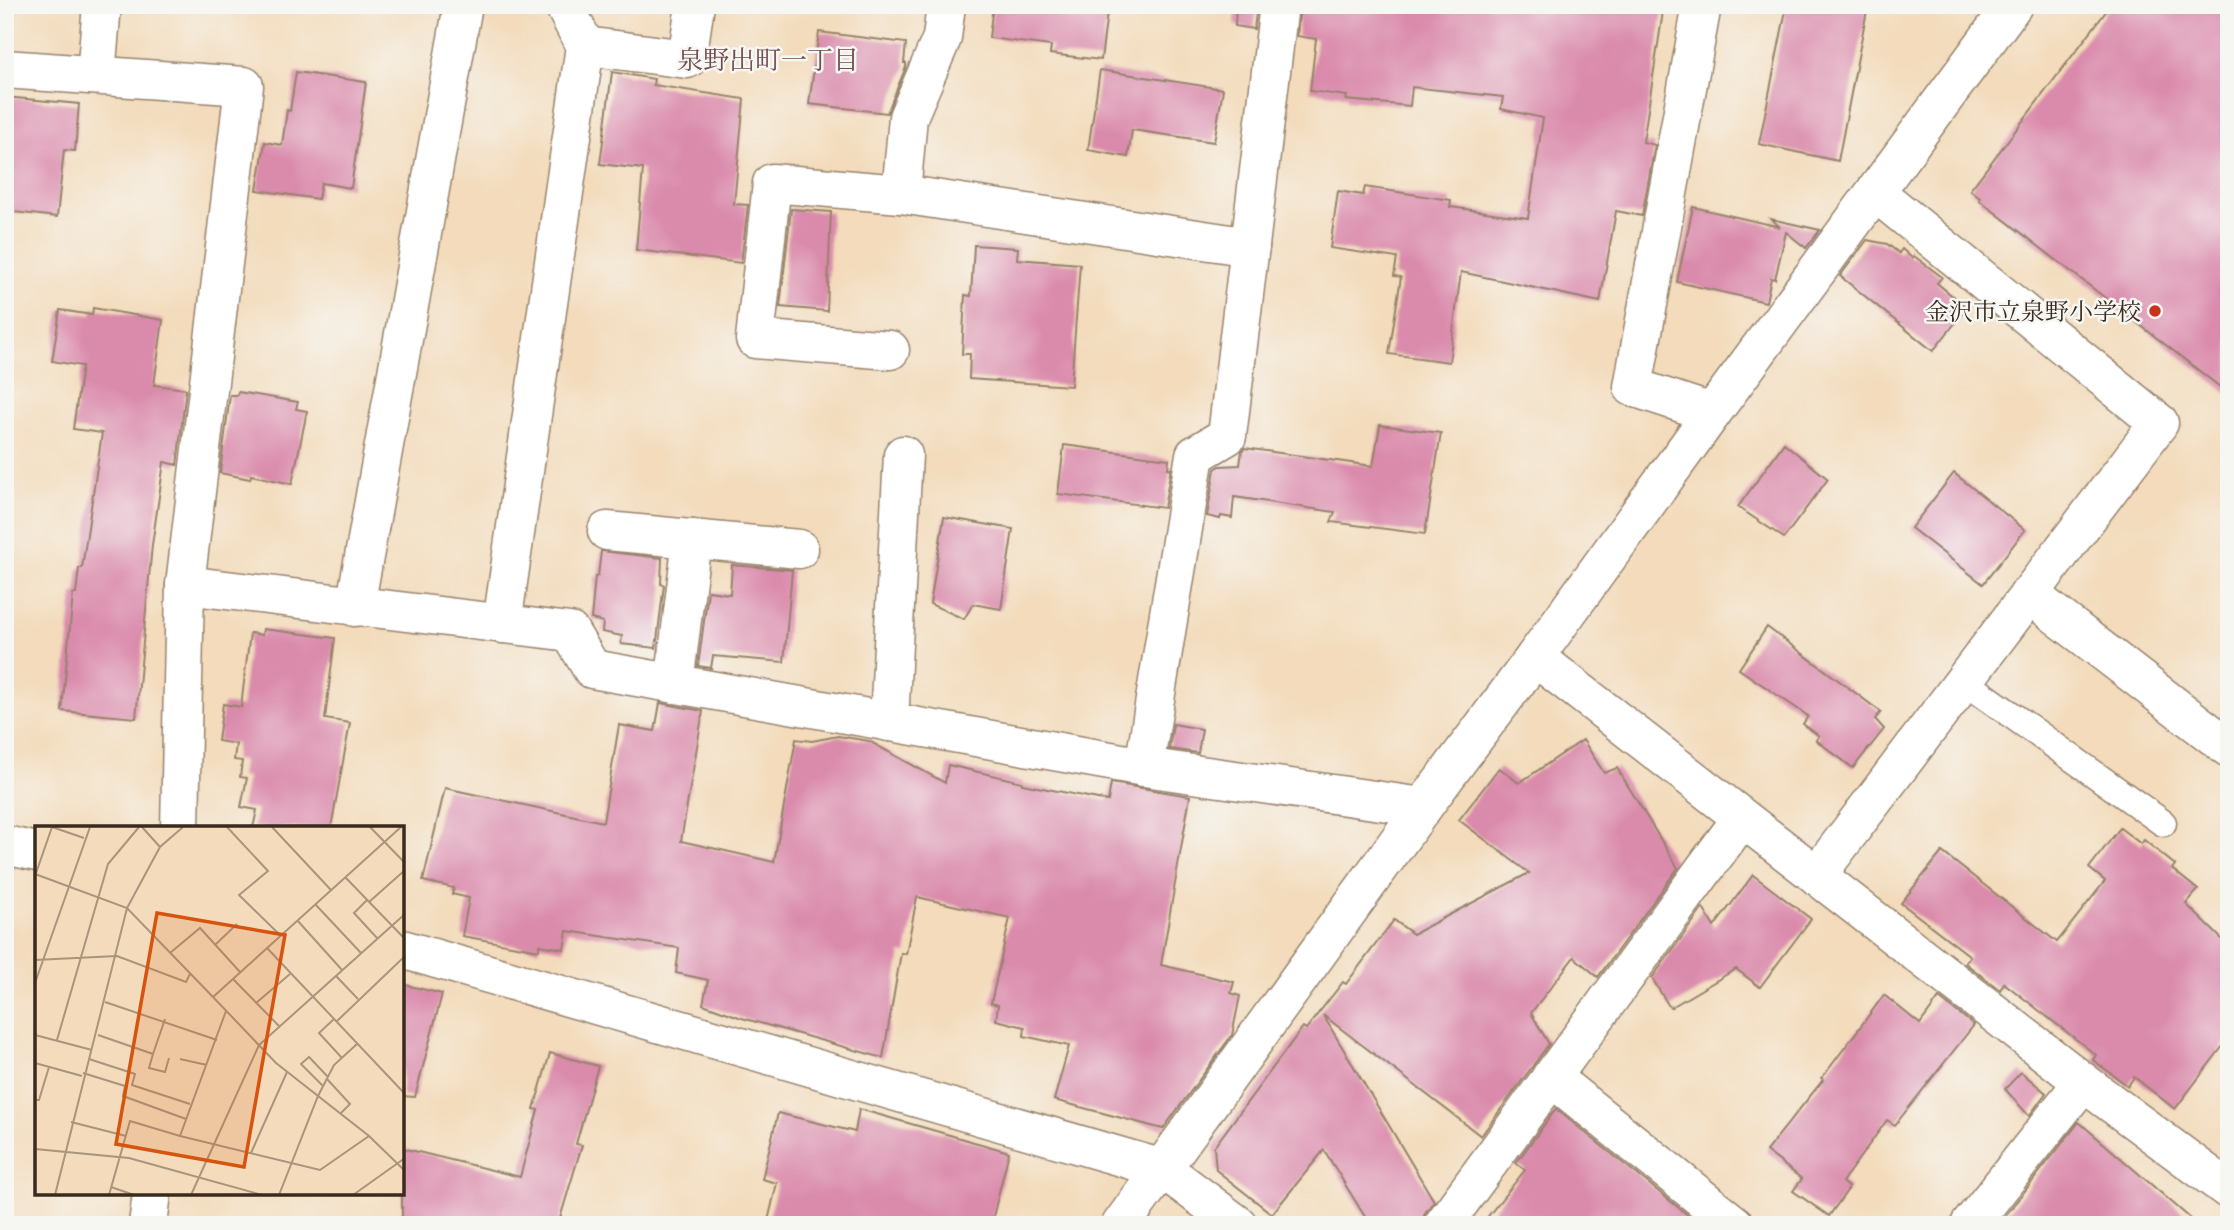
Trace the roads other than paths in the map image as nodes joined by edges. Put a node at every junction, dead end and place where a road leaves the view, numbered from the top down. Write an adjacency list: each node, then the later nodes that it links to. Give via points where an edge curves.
1 (102, 5): 11 (street)
2 (463, 5): 23 (street)
3 (564, 5): 9 (street)
4 (695, 5): 9 (street, via 687,59)
5 (946, 5): 13 (street, via 942,38 908,117)
6 (1279, 5): 14 (street)
7 (1702, 5): 16 (street, via 1633,387)
8 (2013, 5): 12 (street)
9 (585, 46): 24 (street)
10 (5, 69): 11 (street)
11 (96, 75): 21 (street, via 244,86)
12 (1875, 192): 16 (street); 22 (street, via 2159,423)
13 (901, 194): 14 (street); 15 (street, via 772,183 755,340)
14 (1250, 247): 30 (street, via 1227,436 1195,455)
15 (890, 350)
16 (1712, 413): 25 (street)
17 (903, 455): 28 (street)
18 (607, 531): 19 (street)
19 (692, 539): 20 (street); 27 (street)
20 (799, 549)
21 (185, 585): 23 (street); 34 (street)
22 (2029, 594): 26 (street); 29 (street)
23 (355, 607): 24 (street)
24 (502, 624): 27 (street, via 570,632 592,669)
25 (1535, 657): 31 (street); 32 (street)
26 (1964, 681): 33 (lane); 37 (street)
27 (674, 684): 28 (street)
28 (889, 722): 30 (street)
29 (2229, 748)
30 (1144, 767): 31 (street)
31 (1423, 807): 41 (street)
32 (1742, 818): 37 (street); 39 (street)
33 (2163, 823)
34 (180, 826)
35 (5, 845): 36 (street)
36 (35, 852)
37 (1817, 876): 40 (street)
38 (404, 950): 41 (street)
39 (1551, 1077): 47 (street); 48 (street)
40 (2083, 1082): 42 (street); 49 (street)
41 (1163, 1169): 45 (street); 46 (street)
42 (2227, 1184)
43 (152, 1195): 44 (street)
44 (148, 1225)
45 (1121, 1225)
46 (1238, 1225)
47 (1443, 1225)
48 (1735, 1225)
49 (1970, 1225)

